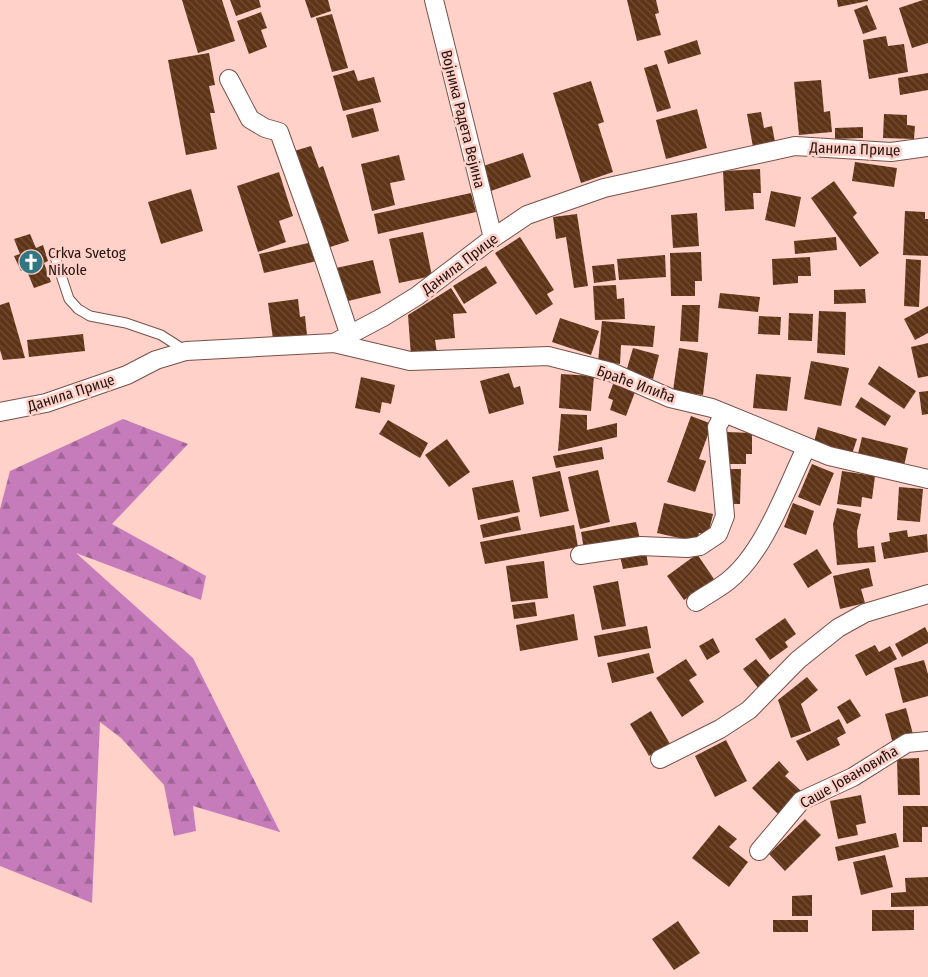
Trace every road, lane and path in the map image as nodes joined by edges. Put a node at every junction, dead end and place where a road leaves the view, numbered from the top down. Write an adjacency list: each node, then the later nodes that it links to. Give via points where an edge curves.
1 (434, 0): 4 (street, Војника Радета Вејина)
2 (229, 79): 6 (street, via 250,119 279,132 314,229)
3 (928, 147): 4 (street, Данила Прице, via 891,152 795,146 604,188 527,215)
4 (493, 238): 6 (street, Данила Прице, via 417,296)
5 (55, 257): 7 (lane, via 69,299 78,310 161,335)
6 (342, 340): 7 (street, Данила Прице); 9 (street, Браће Илића, via 410,361 548,356 611,372 670,398)
7 (186, 351): 8 (street, Данила Прице, via 46,403)
8 (0, 412)
9 (724, 414): 10 (street, Браће Илића); 12 (street, via 717,427 725,516 718,534 700,546 687,548 641,546)
10 (806, 448): 11 (street, Браће Илића, via 828,456); 14 (street, via 749,560 729,581)
11 (928, 478)
12 (580, 554)
13 (928, 594): 16 (street, via 865,613 838,628 798,660 749,710 720,729)
14 (696, 602)
15 (928, 741): 17 (street, Саше Јовановића, via 907,743 853,776 801,801)
16 (660, 759)
17 (759, 851)

